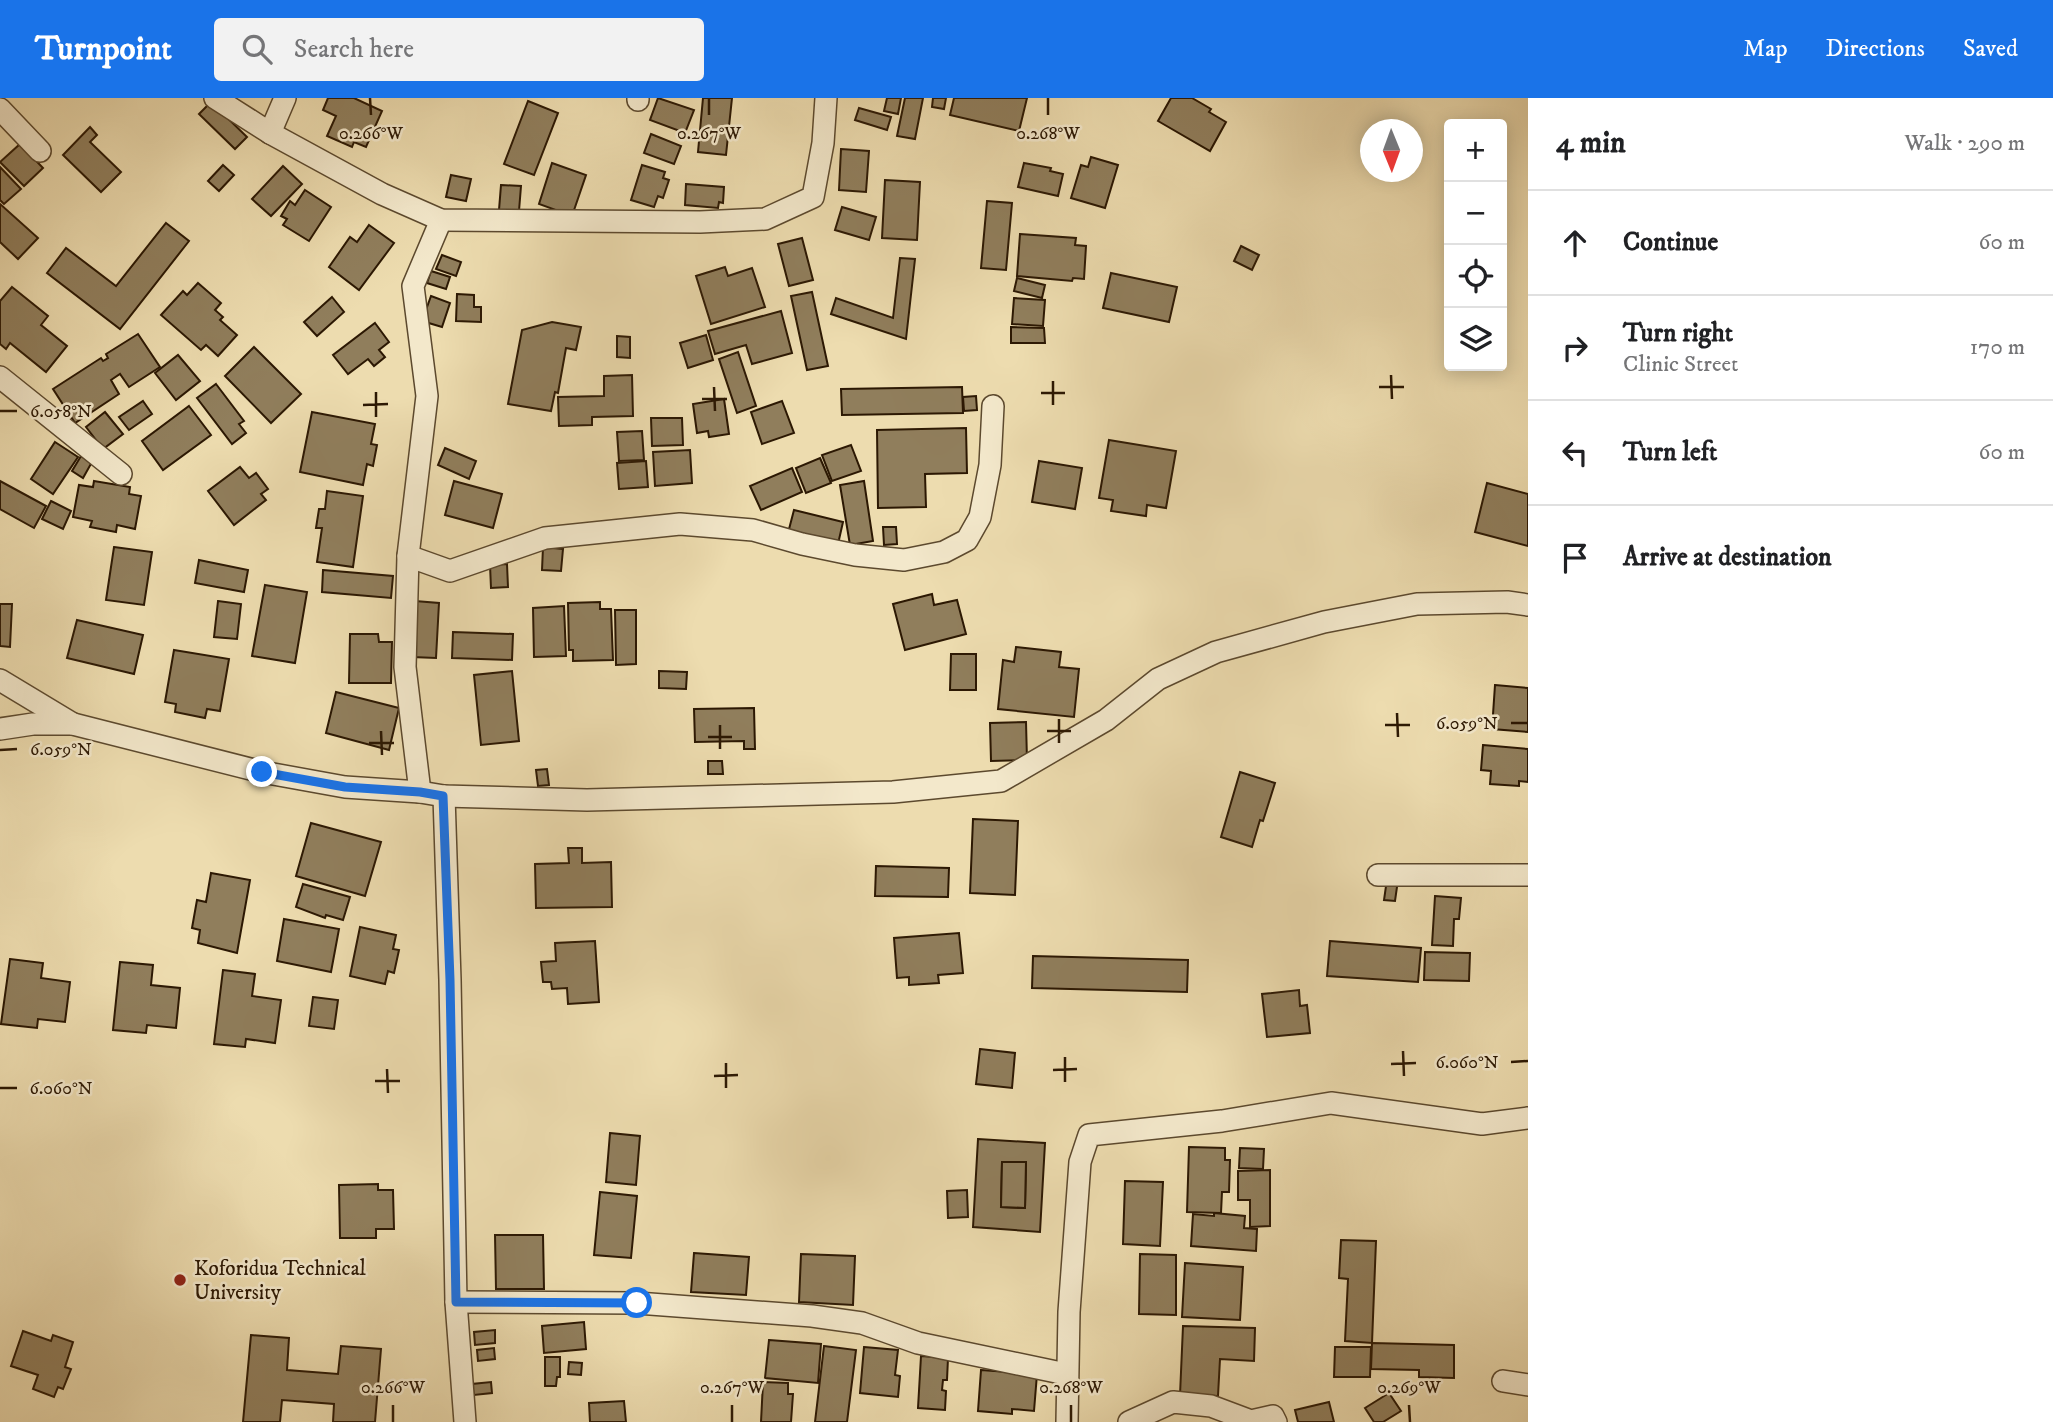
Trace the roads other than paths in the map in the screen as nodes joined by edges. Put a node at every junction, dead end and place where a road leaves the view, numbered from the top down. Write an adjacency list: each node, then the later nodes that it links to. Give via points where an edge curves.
1 (215, 98): 5 (street)
2 (285, 98): 5 (street)
3 (826, 98): 7 (street, via 813,197 765,219)
4 (0, 109): 6 (street)
5 (270, 133): 7 (street, via 382,194)
6 (40, 151)
7 (441, 220): 11 (street, via 413,286 427,396)
8 (0, 377): 10 (street)
9 (993, 406): 11 (street, via 990,465 980,517 967,540 944,552 904,560 855,555 753,530 680,524 545,538 450,570)
10 (121, 474)
11 (408, 556): 16 (street, via 405,667)
12 (1528, 605): 17 (street, via 1417,604 1324,622 1216,652 1158,679 1106,720 1001,781 893,792 587,800)
13 (0, 680): 14 (street)
14 (73, 724): 15 (street); 16 (street, via 262,772 345,787)
15 (0, 729)
16 (420, 792): 17 (street)
17 (443, 796): 21 (street)
18 (1378, 875): 19 (street)
19 (1528, 875)
20 (1528, 1118): 22 (street, via 1482,1124 1331,1103 1222,1121 1089,1135 1080,1162)
21 (456, 1302): 22 (street, via 637,1303 812,1316 862,1323 918,1343); 25 (street)
22 (1066, 1374): 26 (street)
23 (1503, 1381): 24 (street)
24 (1528, 1385)
25 (465, 1422)
26 (1067, 1422)
27 (1129, 1422): 28 (street, via 1173,1402 1211,1406 1251,1421 1273,1416)
28 (1276, 1422)

